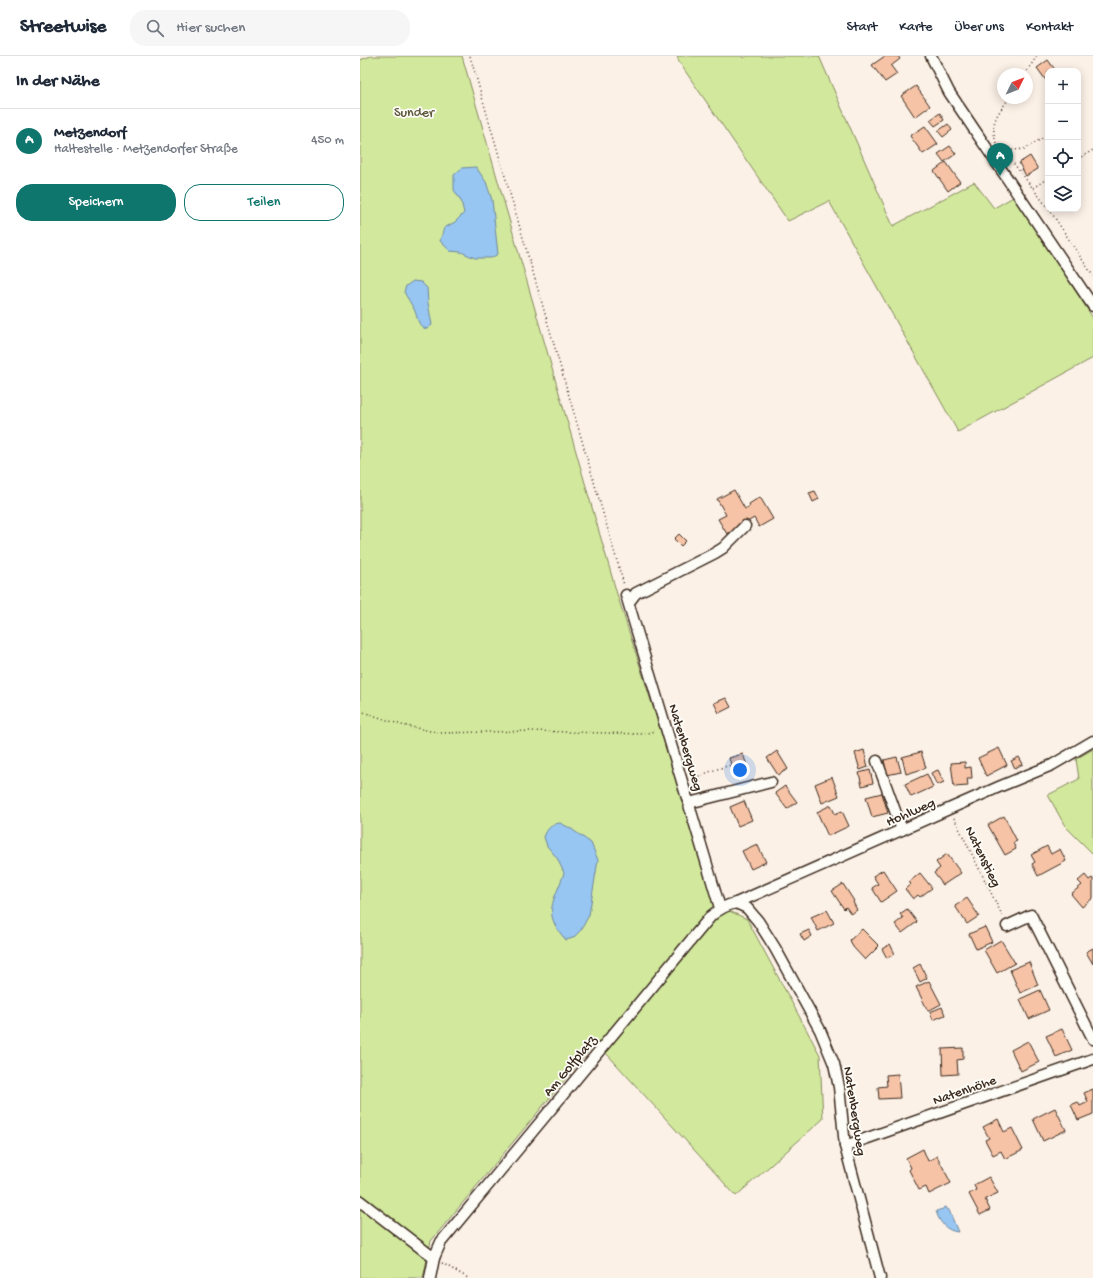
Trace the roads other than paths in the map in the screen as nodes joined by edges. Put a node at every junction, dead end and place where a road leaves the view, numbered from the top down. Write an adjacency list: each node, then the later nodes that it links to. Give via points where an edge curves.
1 (931, 56): 2 (street, via 949,92 993,150)
2 (1093, 306)
3 (745, 526): 7 (street, Natenbergweg, via 719,551 628,598)
4 (1093, 741): 8 (street, Hohlweg, via 1052,765)
5 (877, 761): 8 (street)
6 (771, 782): 7 (street)
7 (689, 803): 10 (street, Natenbergweg)
8 (902, 830): 9 (street, Hohlweg)
9 (736, 903): 10 (street, Am Golfplatz); 14 (street, Natenbergweg, via 747,908 758,921 820,1030 837,1076)
10 (720, 908): 16 (street, Am Golfplatz, via 454,1226 441,1242)
11 (1007, 926): 12 (street, via 1031,915)
12 (1093, 1039)
13 (1093, 1059): 14 (street, Natenhöhe)
14 (845, 1146): 18 (street, Natenbergweg)
15 (360, 1201): 16 (street)
16 (434, 1258): 17 (street, Am Golfplatz)
17 (430, 1278)
18 (880, 1278)

